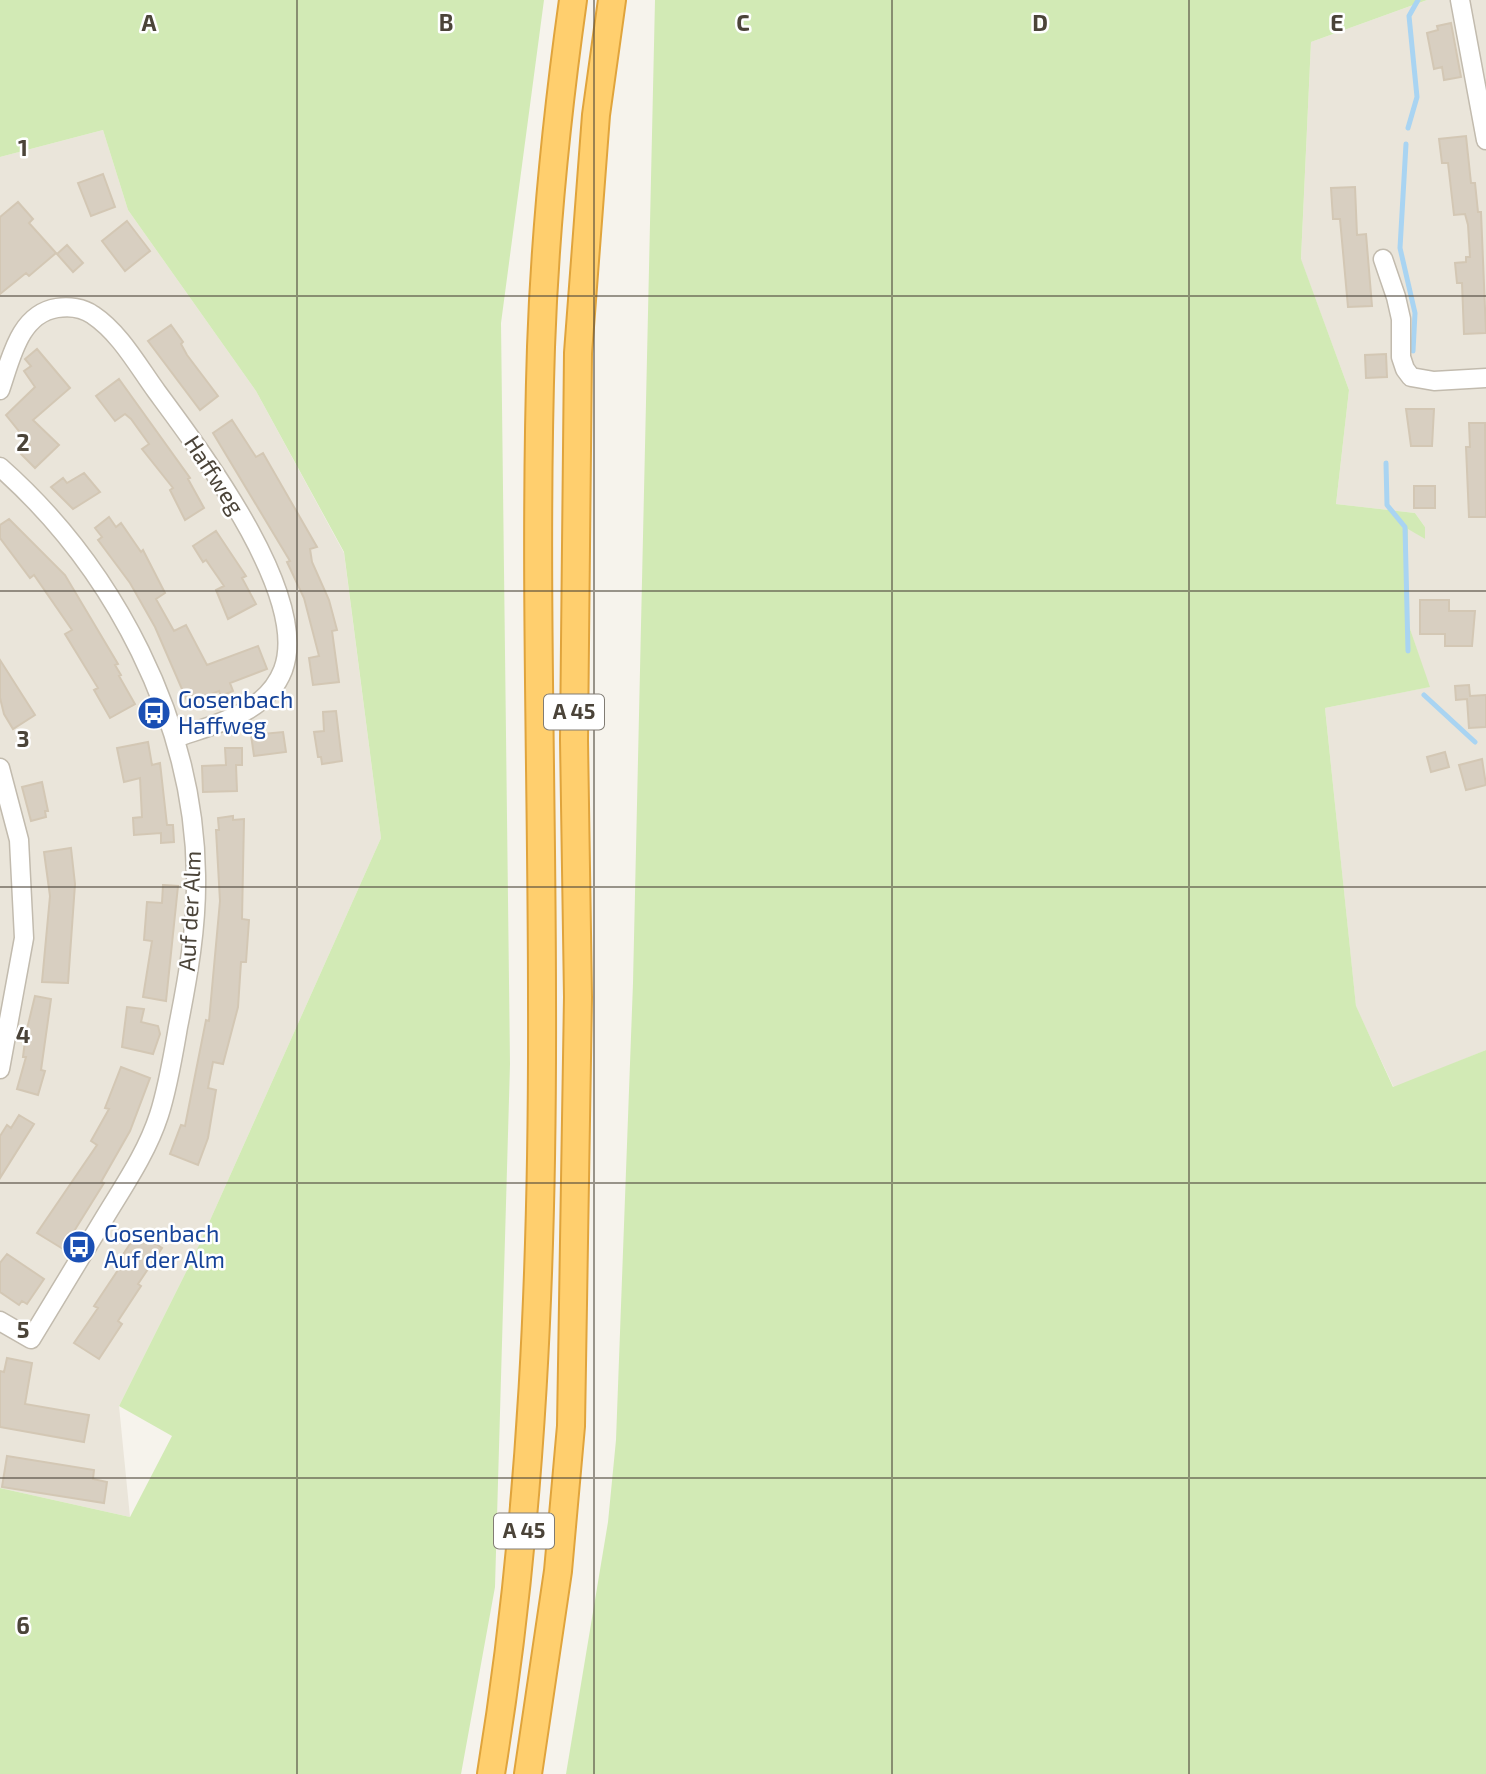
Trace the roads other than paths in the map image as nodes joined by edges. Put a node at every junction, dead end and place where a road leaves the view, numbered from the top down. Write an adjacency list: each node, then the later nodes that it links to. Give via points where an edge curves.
1 (573, 0): 13 (highway, A 45, via 560,95 541,344 538,727 542,999 534,1395 521,1559)
2 (612, 0): 14 (highway, A 45, via 596,115 578,353 574,740 578,1024 571,1426 558,1571)
3 (1460, 0): 4 (street)
4 (1486, 140)
5 (1383, 260): 6 (street, via 1401,319 1401,357 1411,377 1434,381)
6 (1486, 378)
7 (0, 390): 9 (street, Haffweg, via 19,337 32,319 59,308 91,314 118,338 185,429 265,560 281,603 286,634 283,668 266,697 241,714)
8 (0, 467): 9 (street, Auf der Alm, via 25,489 85,561 120,614)
9 (175, 738): 12 (street, Auf der Alm, via 191,808 196,874 193,946 159,1114 140,1160 31,1339)
10 (0, 768): 11 (street, via 19,839 23,938)
11 (0, 1069)
12 (0, 1321)
13 (491, 1774)
14 (528, 1774)

